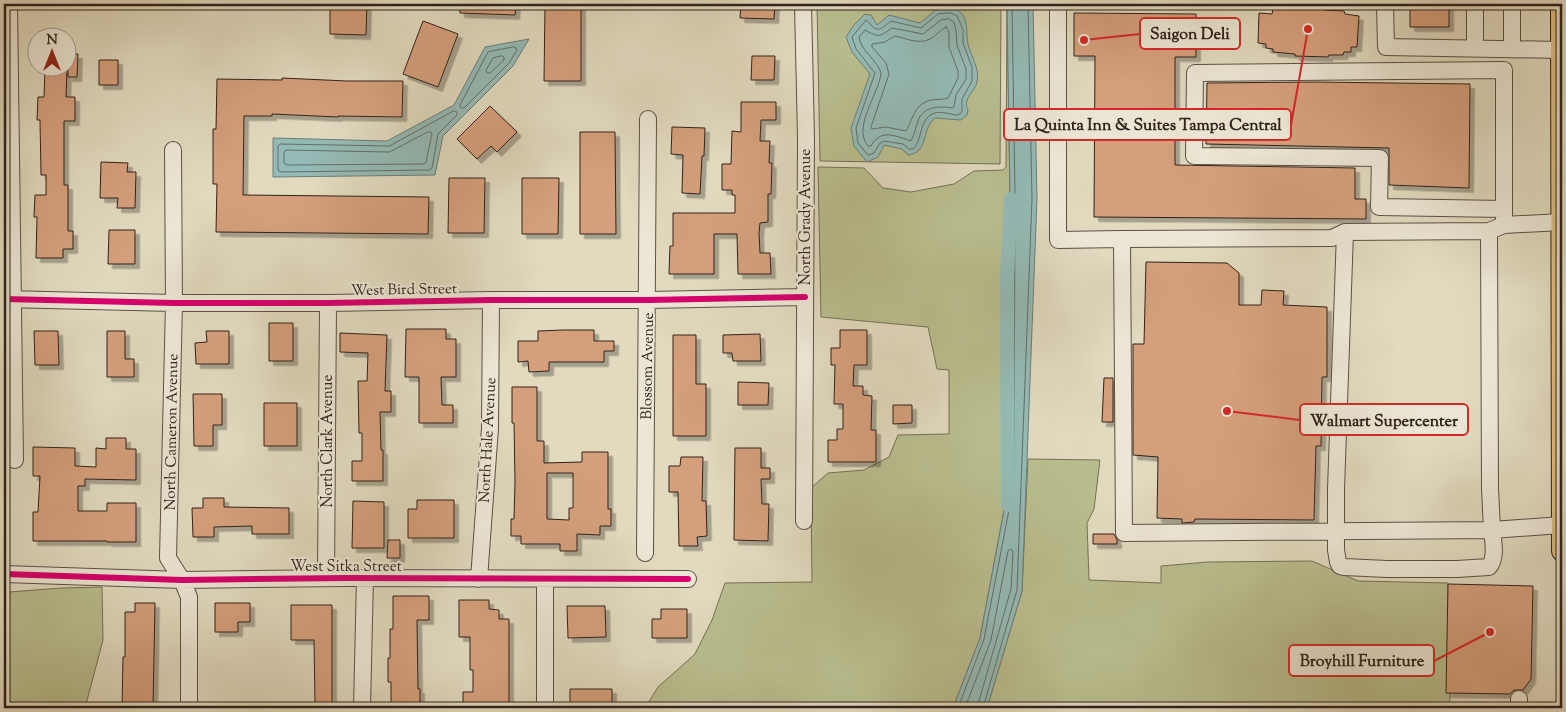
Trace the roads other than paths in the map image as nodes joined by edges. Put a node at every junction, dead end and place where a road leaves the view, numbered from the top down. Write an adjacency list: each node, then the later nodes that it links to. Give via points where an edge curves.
1 (9, 4): 8 (street)
2 (803, 4): 18 (street, North Grady Avenue)
3 (1058, 4): 17 (street, via 1058,240)
4 (1385, 4): 9 (street, via 1386,47)
5 (1475, 4): 9 (street)
6 (1512, 4): 10 (street)
7 (1561, 4): 11 (main road)
8 (7, 29): 19 (street)
9 (1475, 49): 10 (street)
10 (1512, 49): 11 (street)
11 (1561, 50): 15 (main road)
12 (648, 118): 21 (street, Blossom Avenue)
13 (173, 150): 22 (street, North Cameron Avenue)
14 (1499, 221): 14 (street, via 1504,70 1195,73 1194,156 1380,158 1379,207); 15 (street); 16 (street); 28 (street, via 1490,479)
15 (1562, 222): 24 (main road)
16 (1345, 232): 17 (street, via 1332,238); 29 (street)
17 (1122, 239): 29 (street, via 1124,534)
18 (805, 297): 21 (street, West Bird Street); 26 (street, North Grady Avenue)
19 (8, 299): 22 (street, West Bird Street); 25 (street)
20 (491, 300): 21 (street, West Bird Street); 23 (street, West Bird Street); 35 (street, North Hale Avenue, via 490,428)
21 (648, 300): 31 (street, Blossom Avenue)
22 (174, 303): 23 (street, West Bird Street); 38 (street, North Cameron Avenue, via 168,558)
23 (328, 304): 33 (street, North Clark Avenue)
24 (1562, 326): 27 (main road)
25 (15, 460)
26 (804, 521)
27 (1562, 525): 28 (street); 30 (main road)
28 (1492, 530): 29 (street); 29 (street, via 1492,563 1485,568 1457,569 1340,566 1336,556)
29 (1336, 531)
30 (1562, 551)
31 (645, 553)
32 (4, 574): 38 (street, West Sitka Street)
33 (326, 578): 34 (street, West Sitka Street); 38 (street, West Sitka Street)
34 (365, 578): 35 (street, West Sitka Street); 40 (street)
35 (479, 579): 36 (street, West Sitka Street)
36 (545, 579): 37 (street, West Sitka Street); 41 (street)
37 (688, 579)
38 (182, 580): 39 (street, North Cameron Avenue, via 189,597)
39 (189, 708)
40 (362, 708)
41 (545, 708)

